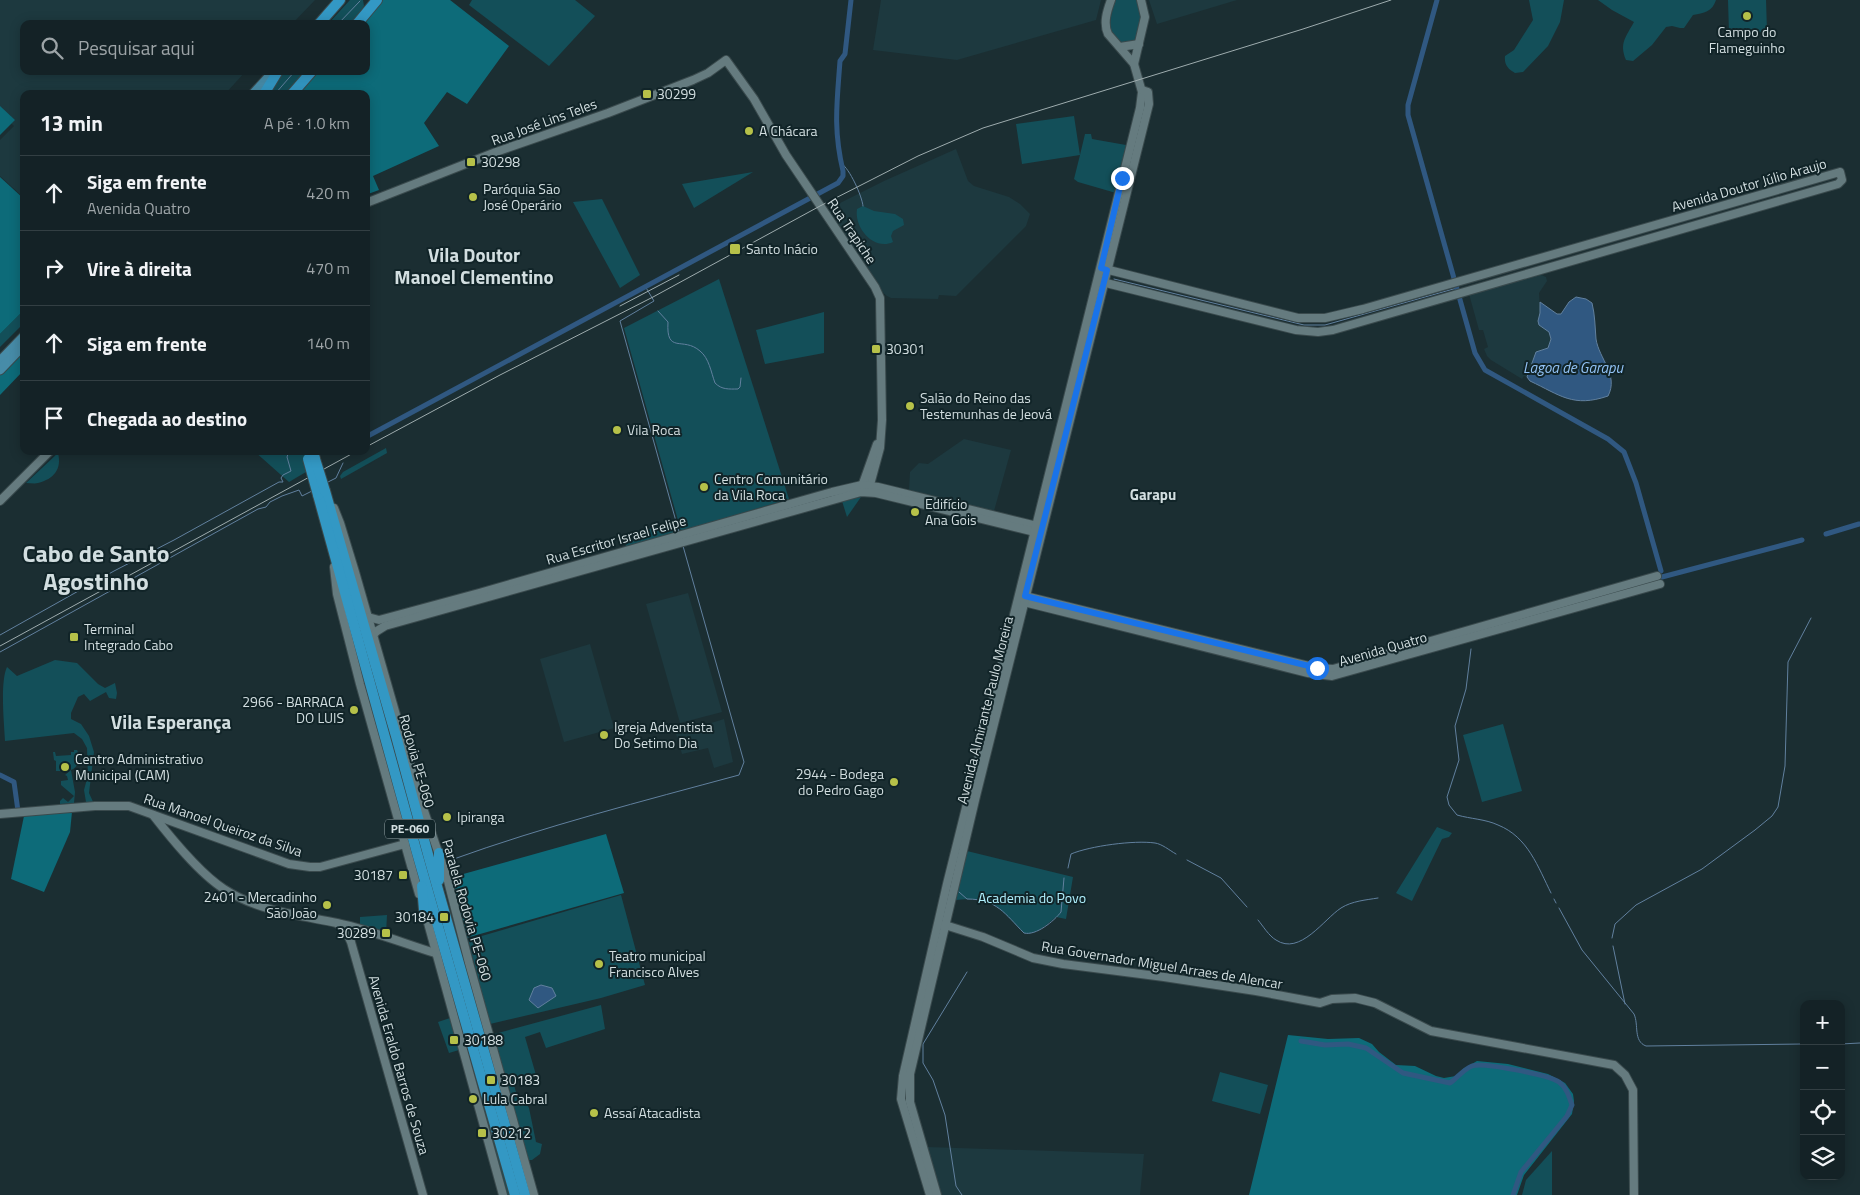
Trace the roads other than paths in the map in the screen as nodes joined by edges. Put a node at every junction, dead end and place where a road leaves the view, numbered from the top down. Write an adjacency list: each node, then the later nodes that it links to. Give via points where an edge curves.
1 (340, 0): 6 (highway)
2 (377, 0): 5 (highway)
3 (1110, 0): 9 (street, Avenida Almirante Paulo Moreira, via 1106,30)
4 (1140, 0): 8 (street, via 1144,17)
5 (367, 5): 7 (highway)
6 (322, 20)
7 (359, 20)
8 (1139, 44): 9 (street); 11 (street)
9 (1120, 47): 11 (street, Avenida Almirante Paulo Moreira)
10 (726, 60): 18 (street, Rua José Lins Teles, via 693,80); 27 (street, Rua Trapiche, via 880,298 880,448)
11 (1134, 64): 19 (street, Avenida Almirante Paulo Moreira, via 1142,90 1141,103)
12 (270, 75): 15 (main road)
13 (276, 75): 16 (highway)
14 (309, 75): 17 (highway)
15 (257, 90)
16 (266, 90)
17 (295, 90)
18 (370, 201)
19 (1104, 268): 20 (street, Avenida Almirante Paulo Moreira); 20 (street, Avenida Doutor Júlio Araujo, via 1276,313 1306,319 1324,318 1840,172 1842,180 1838,184 1333,330 1306,332)
20 (1101, 281): 30 (street, Avenida Almirante Paulo Moreira); 33 (street, Avenida Almirante Paulo Moreira)
21 (20, 340): 23 (main road)
22 (20, 349): 24 (main road)
23 (0, 361)
24 (0, 370)
25 (46, 455): 29 (street)
26 (311, 455): 28 (highway, Rodovia PE-060 / PE-060, bridge)
27 (866, 489): 30 (street); 31 (street, Rua Escritor Israel Felipe, via 797,501)
28 (321, 493): 34 (street, Paralela Rodovia PE-060 / PE-060, via 340,523); 36 (highway, Rodovia PE-060 / PE-060); 37 (highway, Rodovia PE-060 / PE-060, via 332,550)
29 (0, 501)
30 (1036, 529): 59 (street, Avenida Almirante Paulo Moreira, via 947,884 903,1076 901,1099)
31 (680, 539): 34 (street, Rua Escritor Israel Felipe, via 379,620); 35 (street, Rua Escritor Israel Felipe, via 386,626)
32 (1658, 580): 33 (street, Avenida Quatro, via 1328,669)
33 (1025, 599): 48 (street, Avenida Almirante Paulo Moreira)
34 (368, 617): 35 (street, Paralela Rodovia PE-060 / PE-060)
35 (373, 635): 36 (street, Paralela Rodovia PE-060 / PE-060)
36 (400, 737): 37 (street); 43 (street, Paralela Rodovia PE-060 / PE-060); 45 (highway, Rodovia PE-060 / PE-060)
37 (382, 742): 42 (street, PE-060); 44 (highway, Rodovia PE-060 / PE-060)
38 (0, 814): 39 (street, Rua Manoel Queiroz da Silva, via 129,806)
39 (153, 815): 40 (street, Rua Manoel Queiroz da Silva); 41 (street)
40 (178, 824): 41 (street, via 172,824); 42 (street, Rua Manoel Queiroz da Silva, via 289,864 304,866 320,867)
41 (167, 832): 47 (street, via 211,880 239,898 270,910)
42 (405, 844): 46 (street, PE-060)
43 (439, 853): 45 (highway); 52 (street, Paralela Rodovia PE-060 / PE-060)
44 (420, 865): 46 (highway); 53 (highway, Rodovia PE-060 / PE-060)
45 (439, 893): 53 (highway, Rodovia PE-060 / PE-060)
46 (424, 910): 51 (street, PE-060)
47 (337, 923): 49 (street); 50 (street, Avenida Eraldo Barros de Souza)
48 (945, 925): 60 (street, Avenida Almirante Paulo Moreira, via 909,1080 910,1102); 61 (street, Rua Governador Miguel Arraes de Alencar, via 1033,958 1320,1003 1355,998 1375,1003 1431,1031 1614,1065 1625,1075 1633,1090)
49 (356, 928): 50 (street); 51 (street)
50 (351, 942): 54 (street, Avenida Eraldo Barros de Souza)
51 (435, 953): 53 (street, PE-060)
52 (489, 1034): 53 (street, via 486,1044); 58 (street, Paralela Rodovia PE-060 / PE-060)
53 (473, 1051): 55 (street, PE-060); 56 (highway, Rodovia PE-060 / PE-060); 57 (highway, Rodovia PE-060 / PE-060)
54 (423, 1195)
55 (503, 1195)
56 (515, 1195)
57 (525, 1195)
58 (534, 1195)
59 (930, 1195)
60 (937, 1195)
61 (1634, 1195)

